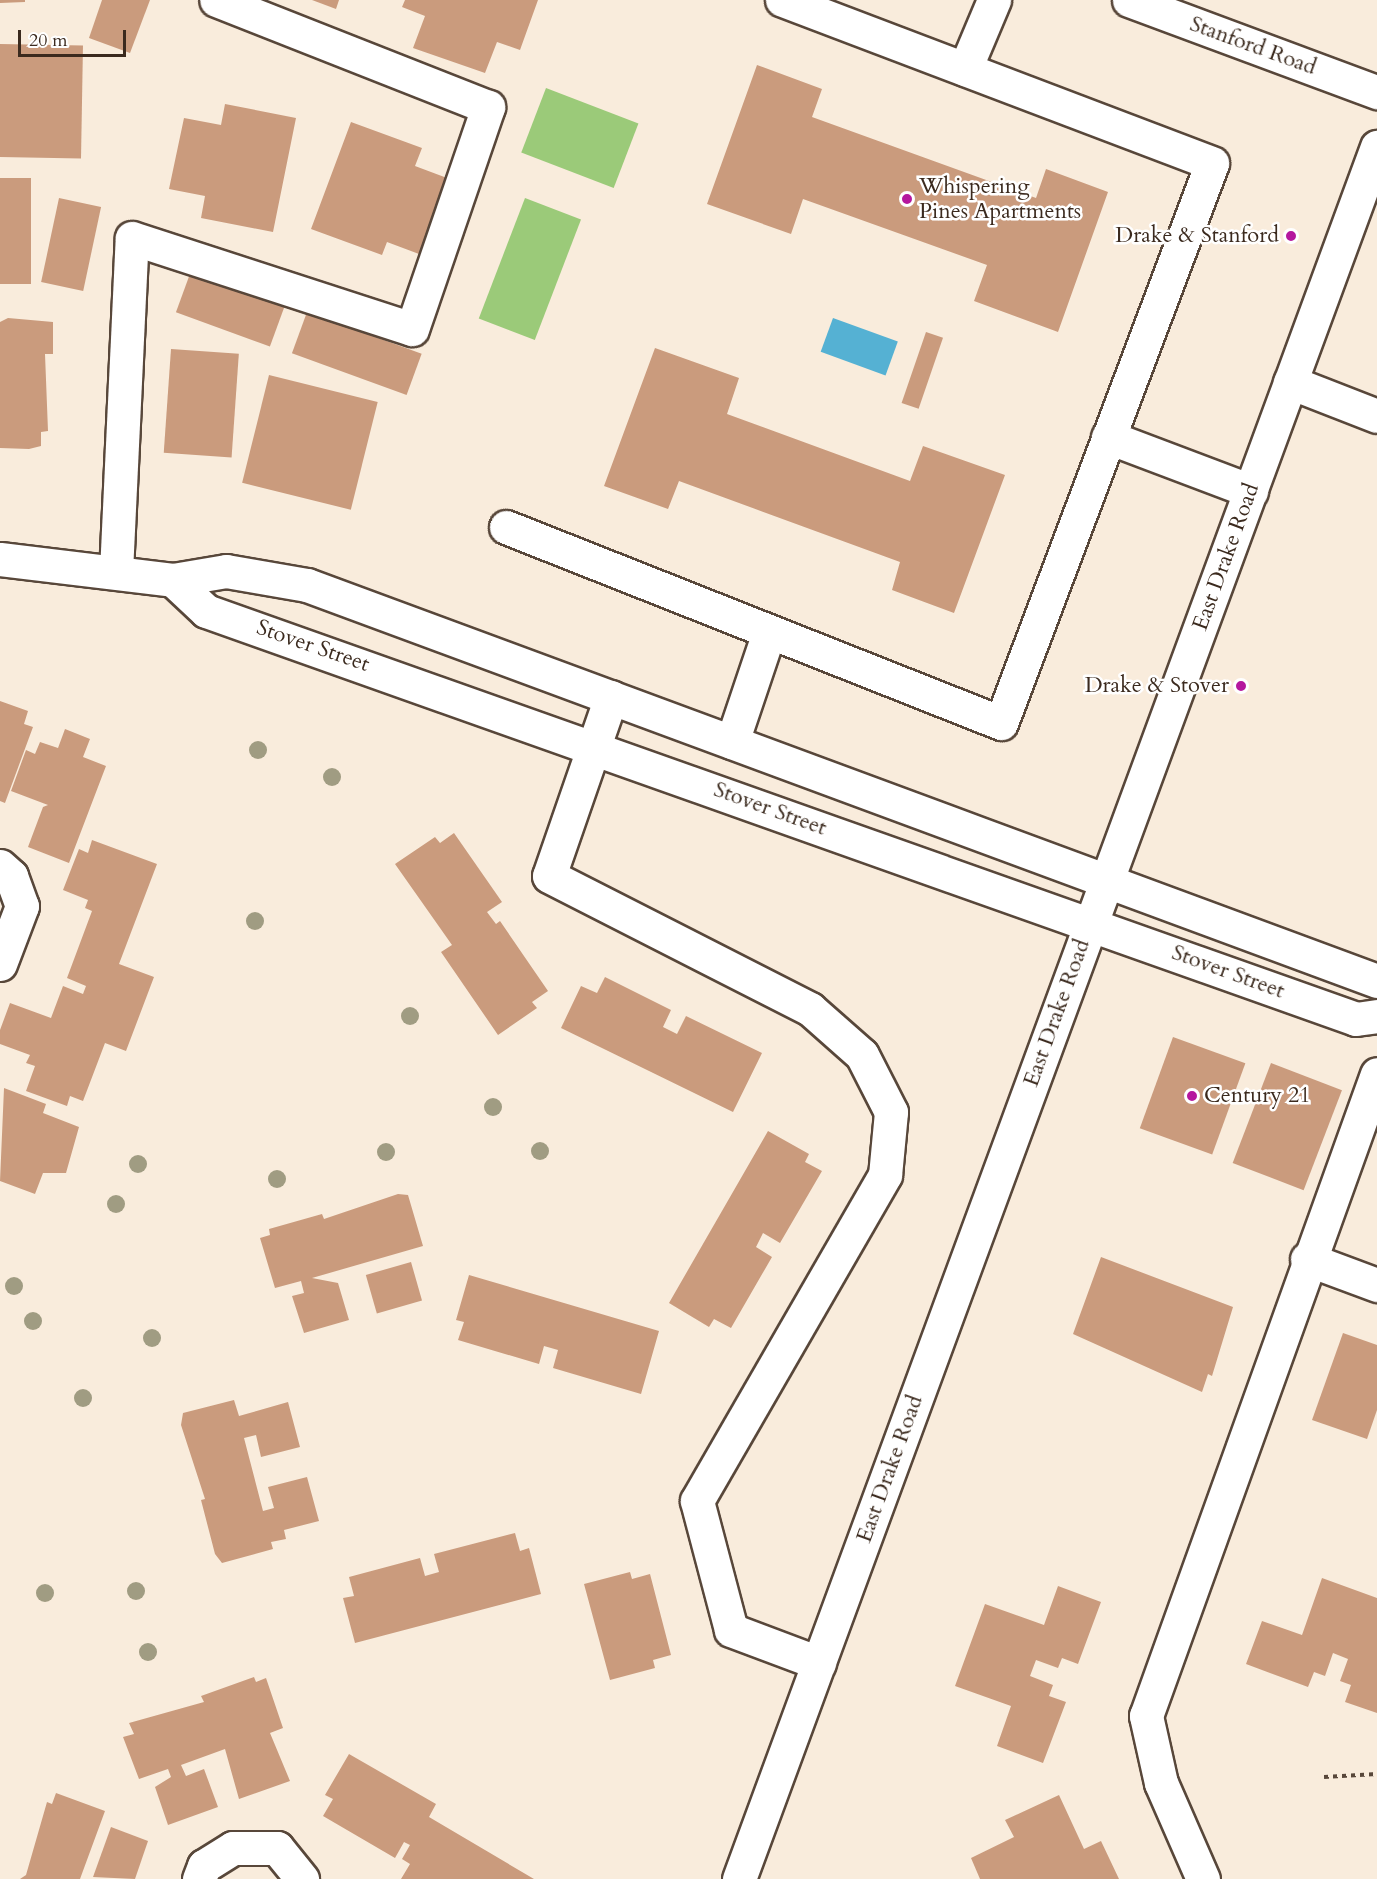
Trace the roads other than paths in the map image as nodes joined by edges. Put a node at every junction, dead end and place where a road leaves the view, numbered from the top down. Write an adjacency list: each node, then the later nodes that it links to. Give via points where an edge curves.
1 (216, 0): 14 (street, via 488,107 412,329 132,238)
2 (782, 0): 5 (street)
3 (994, 0): 5 (street)
4 (1129, 0): 6 (street, Stanford Road)
5 (965, 69): 10 (street, via 1212,163)
6 (1377, 92)
7 (1377, 147): 8 (street, East Drake Road)
8 (1290, 382): 9 (street); 11 (street, East Drake Road)
9 (1377, 416)
10 (1108, 437): 11 (street); 16 (street, via 1001,723)
11 (1251, 491): 21 (street, East Drake Road)
12 (506, 527): 16 (street)
13 (0, 559): 14 (street, Stover Street)
14 (116, 572): 15 (street, Stover Street)
15 (173, 580): 17 (street, Stover Street, via 226,571 308,585); 19 (street, Stover Street, via 206,611)
16 (769, 632): 18 (street)
17 (611, 697): 18 (street, Stover Street); 19 (street)
18 (732, 742): 21 (street, Stover Street)
19 (593, 746): 22 (street, Stover Street); 29 (street, via 549,876 810,1009 862,1054 891,1112 885,1175 697,1501 731,1630)
20 (0, 866): 23 (street, via 11,876 22,906)
21 (1108, 880): 22 (street, East Drake Road); 24 (street, Stover Street)
22 (1090, 925): 25 (street, Stover Street, via 1356,1019); 29 (street, East Drake Road)
23 (0, 964)
24 (1377, 981)
25 (1377, 1016)
26 (1377, 1074): 27 (street)
27 (1307, 1259): 28 (street); 33 (street, via 1146,1716 1161,1783)
28 (1377, 1285)
29 (819, 1663): 32 (street, East Drake Road)
30 (199, 1879): 31 (street, via 204,1866 233,1848 277,1848)
31 (302, 1879)
32 (739, 1879)
33 (1203, 1879)

